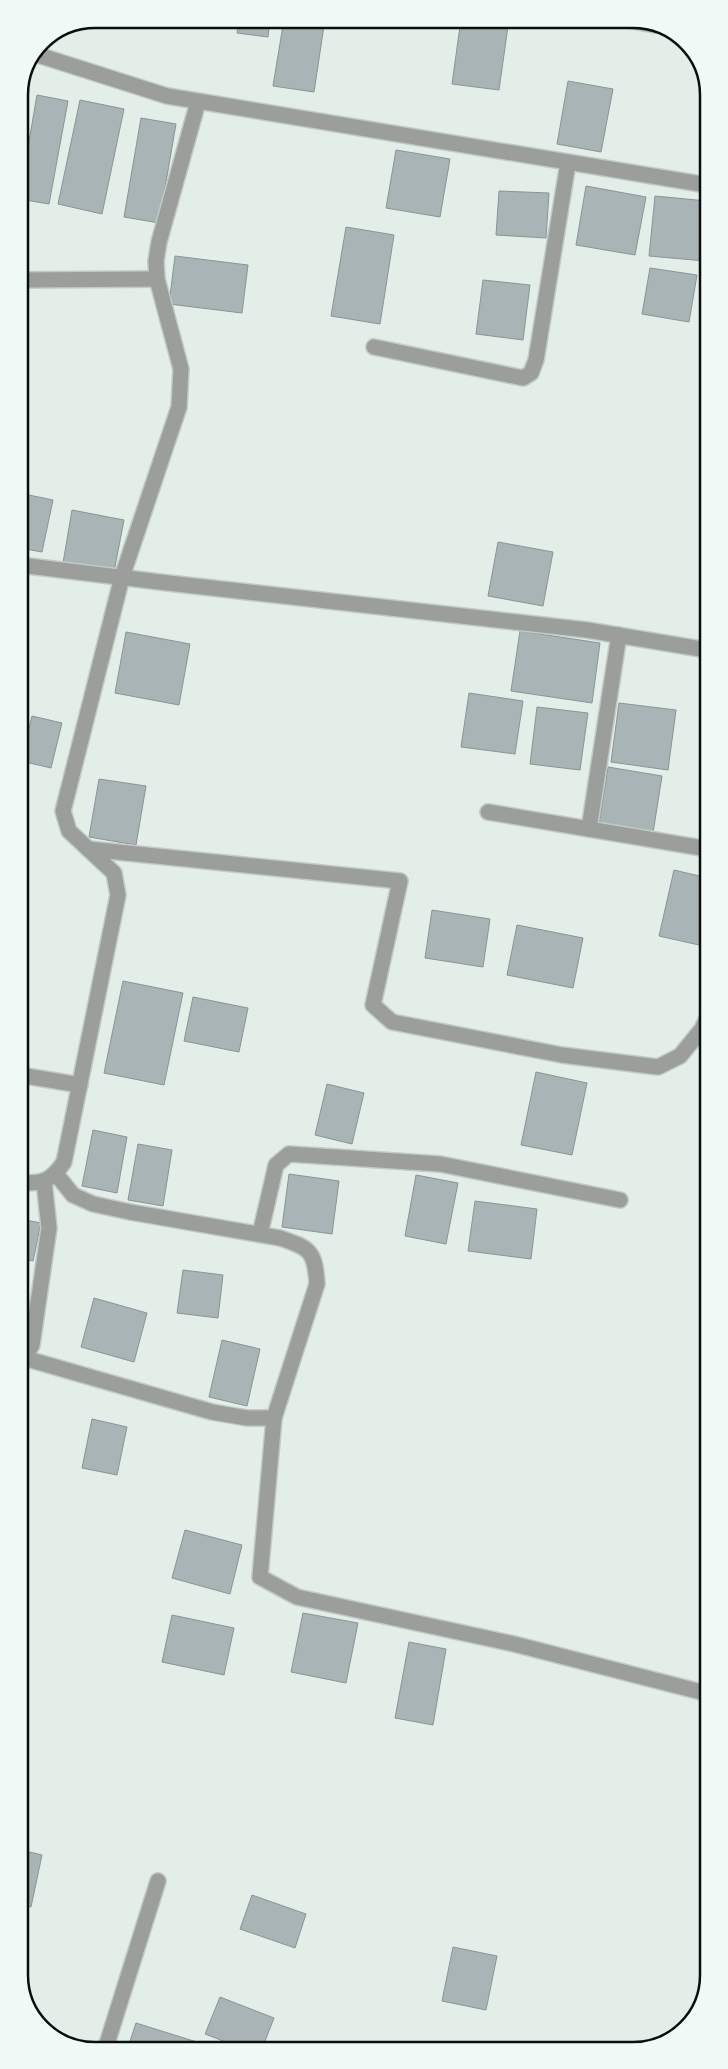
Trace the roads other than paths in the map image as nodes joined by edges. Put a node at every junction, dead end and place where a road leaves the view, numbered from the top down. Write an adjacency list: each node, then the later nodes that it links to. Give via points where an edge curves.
1 (40, 55): 2 (street, via 166,96)
2 (198, 102): 3 (street); 5 (street, via 159,242)
3 (568, 163): 4 (street); 7 (street, via 536,360 531,373 523,378)
4 (700, 183)
5 (157, 279): 6 (street); 9 (street, via 182,369 180,407)
6 (28, 280)
7 (374, 347)
8 (28, 565): 9 (street)
9 (122, 577): 10 (street); 15 (street, via 63,811 70,831)
10 (619, 635): 11 (street); 13 (street)
11 (700, 649)
12 (488, 812): 13 (street)
13 (589, 829): 14 (street)
14 (700, 848)
15 (88, 849): 16 (street, via 400,881 373,1005 392,1022 562,1055 658,1067 680,1056); 18 (street, via 114,873 118,895)
16 (700, 1031)
17 (28, 1076): 18 (street)
18 (80, 1085): 19 (street, via 64,1162)
19 (50, 1178): 20 (street); 22 (street, via 73,1195 93,1204); 23 (street, via 49,1228 32,1345)
20 (28, 1181)
21 (620, 1200): 22 (street, via 440,1164 289,1154 276,1165)
22 (260, 1234): 25 (street, via 303,1246 316,1262 317,1284)
23 (28, 1351)
24 (28, 1361): 25 (street, via 212,1412 247,1418)
25 (274, 1418): 26 (street, via 260,1577 297,1597 514,1644)
26 (700, 1692)
27 (158, 1881): 28 (street)
28 (108, 2041)

